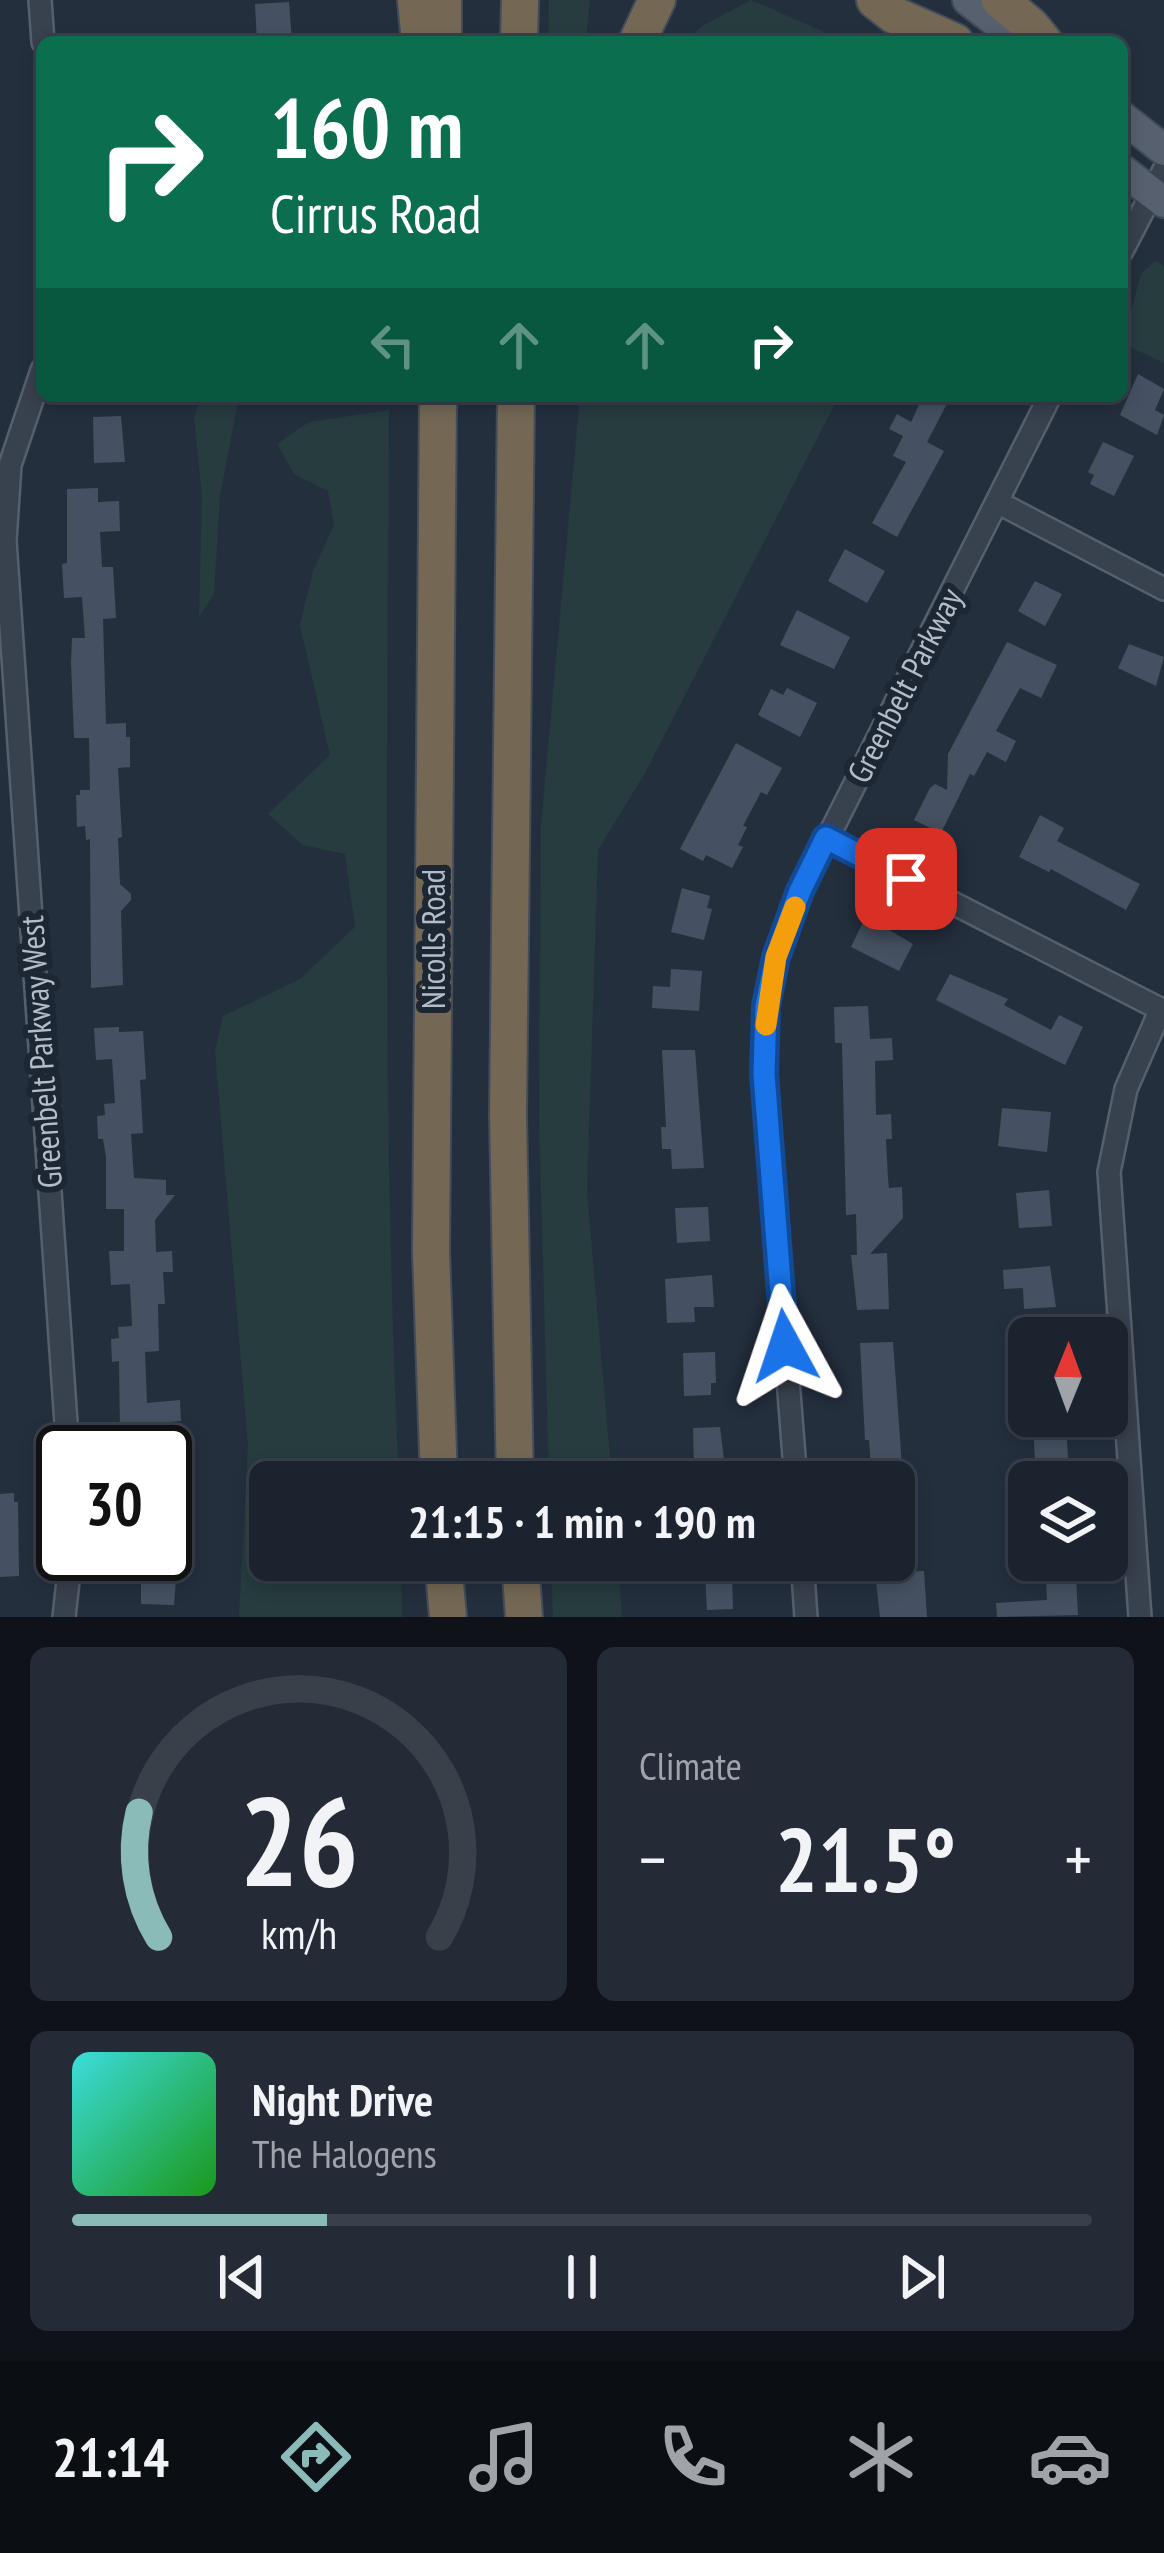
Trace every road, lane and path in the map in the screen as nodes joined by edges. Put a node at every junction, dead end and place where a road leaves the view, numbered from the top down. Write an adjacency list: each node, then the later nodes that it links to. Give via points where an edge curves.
1 (40, 0): 10 (street)
2 (416, 0): 11 (highway)
3 (443, 0): 12 (highway)
4 (520, 0): 13 (highway)
5 (657, 0): 14 (highway)
6 (875, 0): 15 (highway)
7 (904, 0): 16 (main road)
8 (968, 0): 17 (main road)
9 (1000, 0): 18 (highway)
10 (43, 36)
11 (419, 36)
12 (443, 36)
13 (519, 36)
14 (640, 36)
15 (943, 36)
16 (949, 36)
17 (1014, 36)
18 (1039, 36)
19 (1128, 122): 20 (main road)
20 (1164, 150)
21 (1128, 173): 22 (main road)
22 (1160, 188): 23 (street)
23 (1128, 241)
24 (36, 388): 34 (street, Greenbelt Parkway West, via 10,465 5,542)
25 (438, 402): 35 (highway, Nicolls Road, via 431,1252)
26 (516, 402): 31 (highway)
27 (541, 402): 31 (highway, via 531,648)
28 (1047, 402): 29 (street, Greenbelt Parkway)
29 (997, 502): 30 (street); 32 (street, Greenbelt Parkway)
30 (1164, 589)
31 (512, 771): 36 (highway)
32 (826, 838): 33 (street); 37 (street, Greenbelt Parkway, via 776,957 766,1006 764,1074)
33 (1163, 1010): 46 (street, via 1126,1089 1109,1172)
34 (66, 1425)
35 (438, 1461)
36 (514, 1461)
37 (794, 1461)
38 (68, 1581): 42 (street)
39 (445, 1581): 43 (highway)
40 (521, 1581): 44 (highway)
41 (803, 1581): 45 (street)
42 (64, 1617)
43 (448, 1617)
44 (524, 1617)
45 (806, 1617)
46 (1140, 1617)

